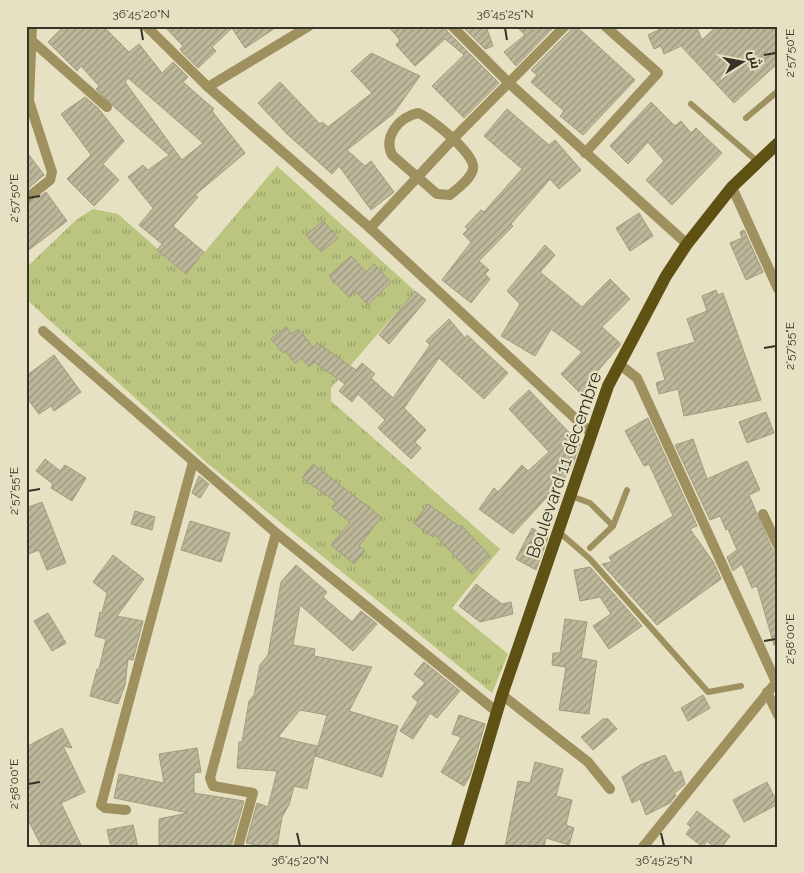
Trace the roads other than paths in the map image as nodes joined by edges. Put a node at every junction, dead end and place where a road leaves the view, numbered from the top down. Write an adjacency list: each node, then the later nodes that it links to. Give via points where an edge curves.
1 (32, 26): 7 (street)
2 (146, 26): 10 (street)
3 (309, 26): 10 (street)
4 (452, 26): 9 (street)
5 (565, 26): 9 (street)
6 (605, 26): 18 (street, via 658,73)
7 (32, 41): 8 (street); 14 (street)
8 (28, 80): 12 (street)
9 (510, 84): 16 (street); 18 (street)
10 (208, 87): 23 (street)
11 (778, 90): 15 (lane)
12 (27, 102): 22 (street, via 52,172 50,180)
13 (690, 104): 19 (lane)
14 (107, 107)
15 (746, 118)
16 (453, 139): 20 (street); 20 (street, via 472,162 473,169 464,183 450,195 443,196); 20 (street, via 418,113 411,114 398,125 388,140 388,146 392,155)
17 (778, 143): 19 (main road, Boulevard 11 décembre)
18 (585, 152): 24 (street)
19 (758, 162): 21 (main road, Boulevard 11 décembre)
20 (416, 178): 23 (street)
21 (732, 187): 24 (main road, Boulevard 11 décembre); 25 (street)
22 (26, 199)
23 (370, 228): 28 (street)
24 (687, 244): 27 (main road, Boulevard 11 décembre)
25 (778, 289)
26 (43, 331): 29 (street)
27 (619, 364): 28 (main road, Boulevard 11 décembre); 38 (street, via 637,378)
28 (591, 433): 31 (main road, Boulevard 11 décembre)
29 (193, 462): 35 (street); 45 (street, via 101,805)
30 (626, 490): 33 (lane)
31 (571, 496): 33 (lane, via 590,503); 34 (main road, Boulevard 11 décembre)
32 (763, 514): 36 (street)
33 (613, 526): 37 (lane)
34 (559, 532): 39 (lane, via 590,559 708,692); 41 (main road, Boulevard 11 décembre)
35 (276, 533): 42 (street); 46 (street, via 210,778 213,786 253,793)
36 (778, 546)
37 (590, 548)
38 (777, 681): 40 (street)
39 (741, 686)
40 (767, 692): 43 (street); 48 (street)
41 (502, 695): 42 (main road, Boulevard 11 décembre); 44 (street, via 588,762)
42 (497, 712): 47 (main road, Boulevard 11 décembre)
43 (778, 714)
44 (610, 789)
45 (126, 810)
46 (238, 847)
47 (457, 847)
48 (643, 847)

